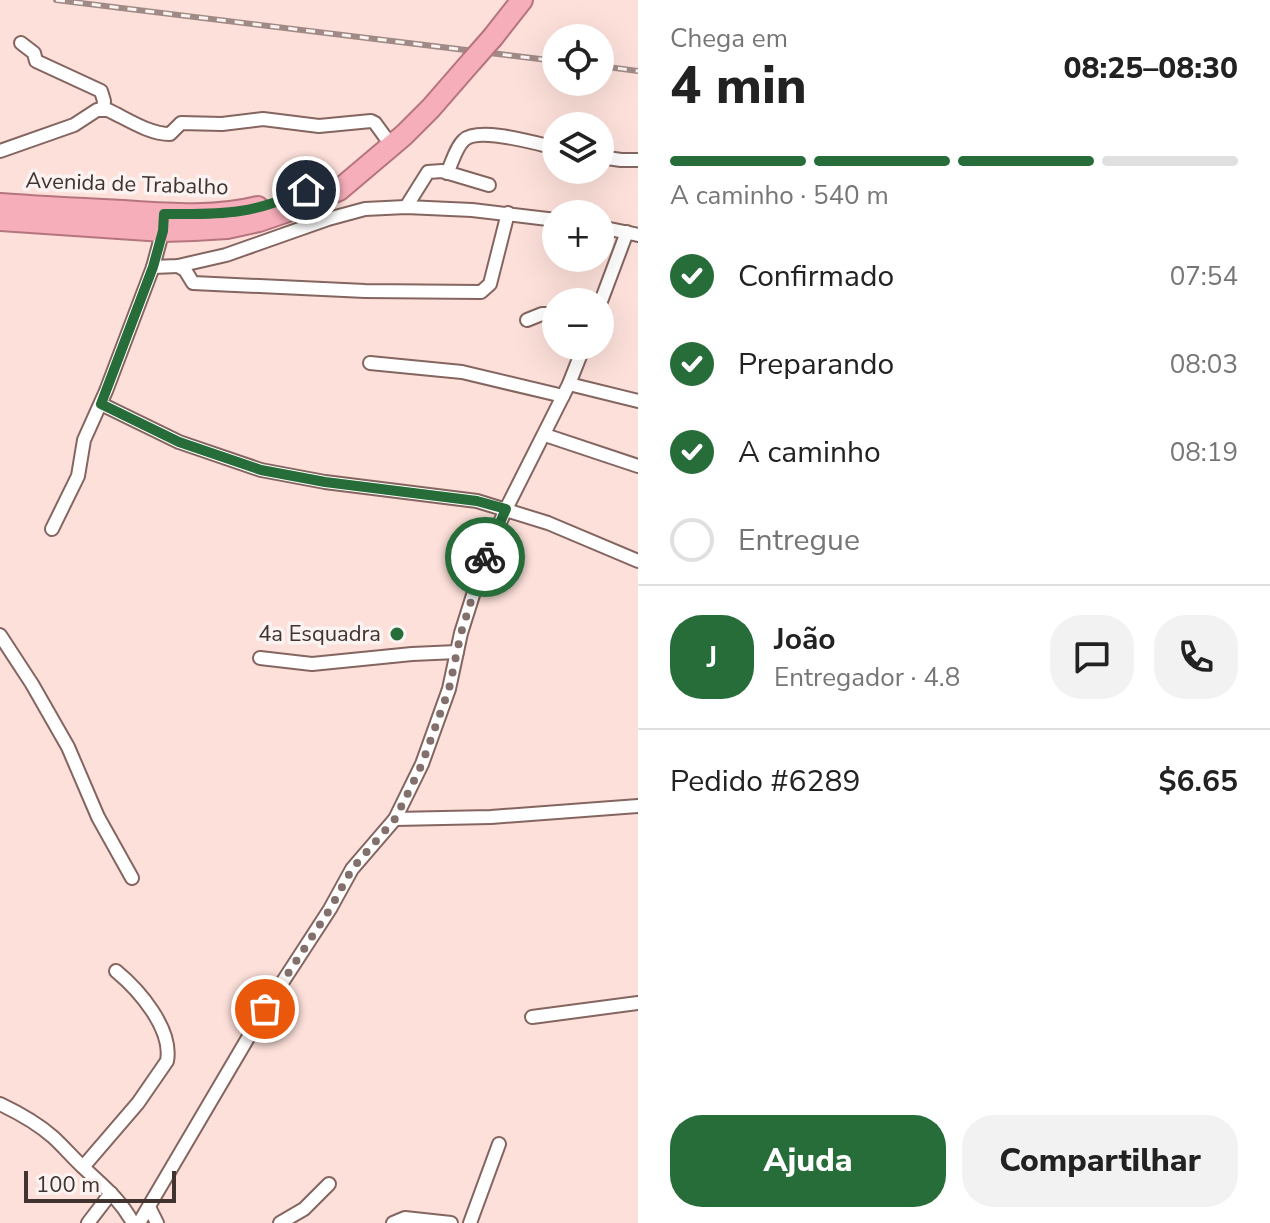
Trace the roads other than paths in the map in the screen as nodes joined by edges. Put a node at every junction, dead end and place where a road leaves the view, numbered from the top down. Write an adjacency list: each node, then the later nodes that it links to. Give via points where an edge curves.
1 (522, 0): 4 (highway, bridge, via 431,108)
2 (21, 43): 3 (street, via 36,61 101,91)
3 (103, 109): 4 (street, via 165,134 186,122 263,119 319,126 371,121); 6 (street)
4 (391, 145): 17 (highway, Avenida de Trabalho, via 357,173 278,201)
5 (542, 145): 9 (street, via 500,136 468,137)
6 (0, 151)
7 (614, 159): 8 (street)
8 (638, 160)
9 (447, 173): 10 (street); 12 (street, via 428,172)
10 (489, 185)
11 (0, 204): 14 (highway, Avenida de Trabalho)
12 (406, 207): 13 (street); 19 (street, via 351,212)
13 (508, 213): 15 (street); 19 (street, via 490,284 481,292 193,283)
14 (45, 215): 16 (highway, Avenida de Trabalho); 17 (highway, Avenida de Trabalho)
15 (542, 218)
16 (0, 220)
17 (164, 222): 20 (street)
18 (633, 233): 21 (street)
19 (178, 266): 20 (street)
20 (153, 267): 29 (street)
21 (607, 288)
22 (542, 314): 23 (street)
23 (527, 320)
24 (578, 360): 26 (street)
25 (370, 363): 27 (street, via 462,372)
26 (569, 384): 27 (street); 28 (street)
27 (563, 396): 30 (street)
28 (638, 401)
29 (101, 404): 32 (street, via 179,442 261,470); 33 (street, via 84,440 78,476)
30 (545, 435): 31 (street); 32 (street)
31 (638, 466)
32 (506, 509): 34 (street); 36 (street, via 486,554)
33 (52, 529)
34 (638, 561)
35 (0, 635): 40 (street, via 68,747)
36 (457, 652): 37 (street, via 312,664); 39 (street, via 422,764)
37 (260, 658)
38 (638, 806): 39 (street)
39 (395, 819): 49 (street, via 352,869)
40 (132, 878)
41 (116, 971): 46 (street, via 151,1010 168,1044 167,1061)
42 (638, 1003): 43 (street)
43 (532, 1017)
44 (0, 1104): 46 (street, via 52,1136)
45 (499, 1144): 56 (street)
46 (83, 1167): 48 (street)
47 (329, 1184): 53 (street)
48 (111, 1193): 50 (street); 51 (street)
49 (149, 1207): 51 (street); 52 (street)
50 (88, 1223)
51 (136, 1223)
52 (157, 1223)
53 (280, 1223)
54 (393, 1223): 55 (street, via 405,1218)
55 (451, 1223)
56 (470, 1223)

